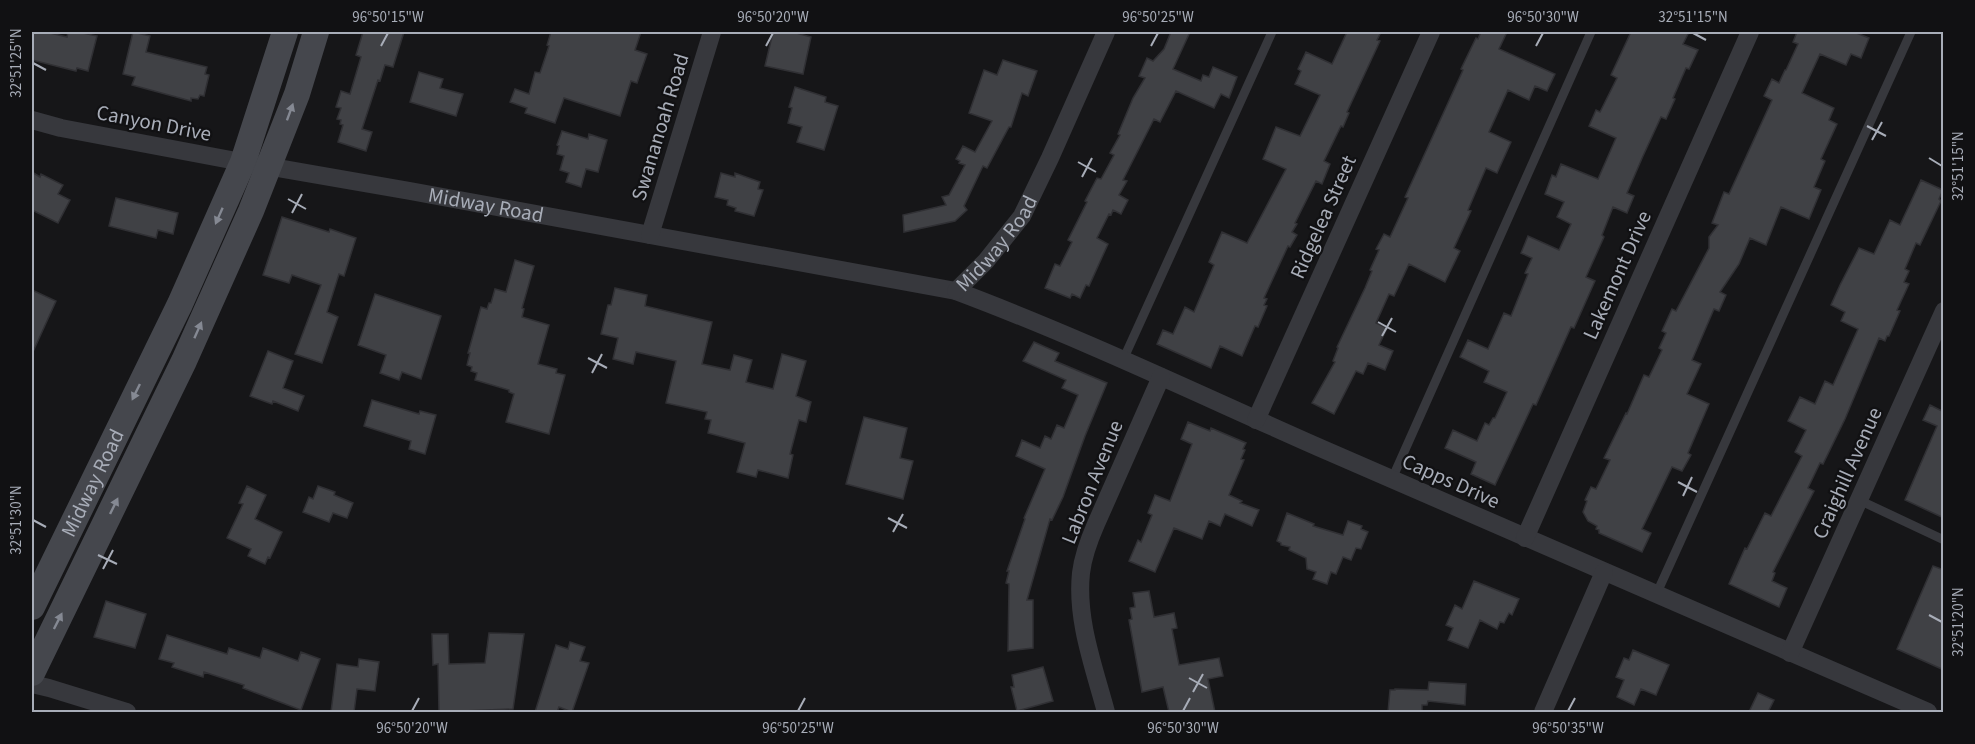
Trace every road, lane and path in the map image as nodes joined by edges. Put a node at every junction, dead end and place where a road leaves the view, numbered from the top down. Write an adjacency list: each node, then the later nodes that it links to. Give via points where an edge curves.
1 (285, 32): 11 (main road, Midway Road)
2 (316, 32): 12 (main road, one-way to 2)
3 (712, 32): 13 (street, Swananoah Road)
4 (1106, 32): 14 (street, Midway Road, via 1022,216)
5 (1272, 32): 16 (lane)
6 (1431, 32): 18 (street, Ridgelea Street)
7 (1591, 32): 19 (lane)
8 (1750, 32): 21 (street, Lakemont Drive)
9 (1911, 32): 24 (lane)
10 (32, 120): 11 (street, Canyon Drive)
11 (243, 162): 12 (street, Canyon Drive); 25 (main road, Midway Road, one-way to 25, via 180,304)
12 (270, 167): 13 (street, Midway Road); 27 (main road, Midway Road, one-way to 12, via 184,361)
13 (650, 235): 14 (street, Midway Road)
14 (956, 291): 16 (street, Capps Drive)
15 (1944, 311): 20 (street, Craighill Avenue)
16 (1123, 360): 17 (street, Capps Drive)
17 (1161, 377): 18 (street, Capps Drive); 30 (street, Labron Avenue, via 1096,524 1081,572 1083,629)
18 (1257, 420): 19 (street, Capps Drive)
19 (1392, 479): 21 (street, Capps Drive)
20 (1859, 500): 22 (lane); 26 (street, Craighill Avenue)
21 (1525, 538): 23 (street, Capps Drive)
22 (1944, 540)
23 (1604, 572): 24 (street, Capps Drive); 31 (street)
24 (1656, 595): 26 (street, Capps Drive)
25 (32, 607)
26 (1790, 652): 32 (street, Capps Drive)
27 (32, 673)
28 (32, 684): 29 (street)
29 (127, 712)
30 (1106, 712)
31 (1543, 712)
32 (1926, 712)

